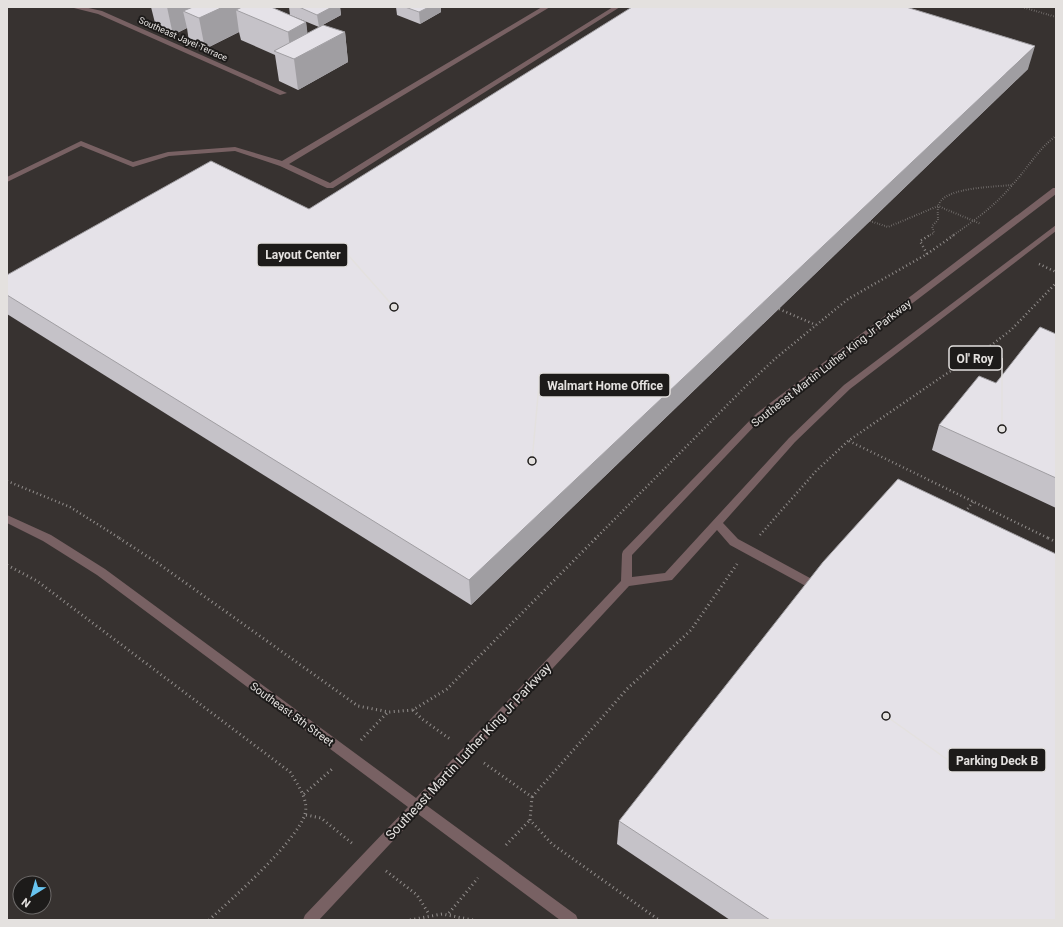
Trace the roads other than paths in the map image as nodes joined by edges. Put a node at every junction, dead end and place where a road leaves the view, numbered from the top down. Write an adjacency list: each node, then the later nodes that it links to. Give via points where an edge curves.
1 (73, 7): 4 (street, Southeast Jayel Terrace, via 100,12)
2 (547, 7): 5 (street)
3 (617, 7): 5 (street, via 330,186)
4 (283, 93)
5 (283, 164): 6 (street, via 236,149 168,154 133,165 81,143)
6 (7, 180)
7 (1056, 190): 11 (street, Southeast Martin Luther King Jr Parkway, via 760,415 627,554)
8 (1056, 227): 10 (street, via 848,387 792,440)
9 (7, 519): 13 (street, Southeast 5th Street, via 46,538 101,572)
10 (716, 523): 11 (street, via 668,577); 12 (street, via 734,542)
11 (626, 582): 13 (street, Southeast Martin Luther King Jr Parkway)
12 (816, 587)
13 (416, 805): 14 (street, Southeast Martin Luther King Jr Parkway); 15 (street, Southeast 5th Street)
14 (310, 920)
15 (572, 920)

